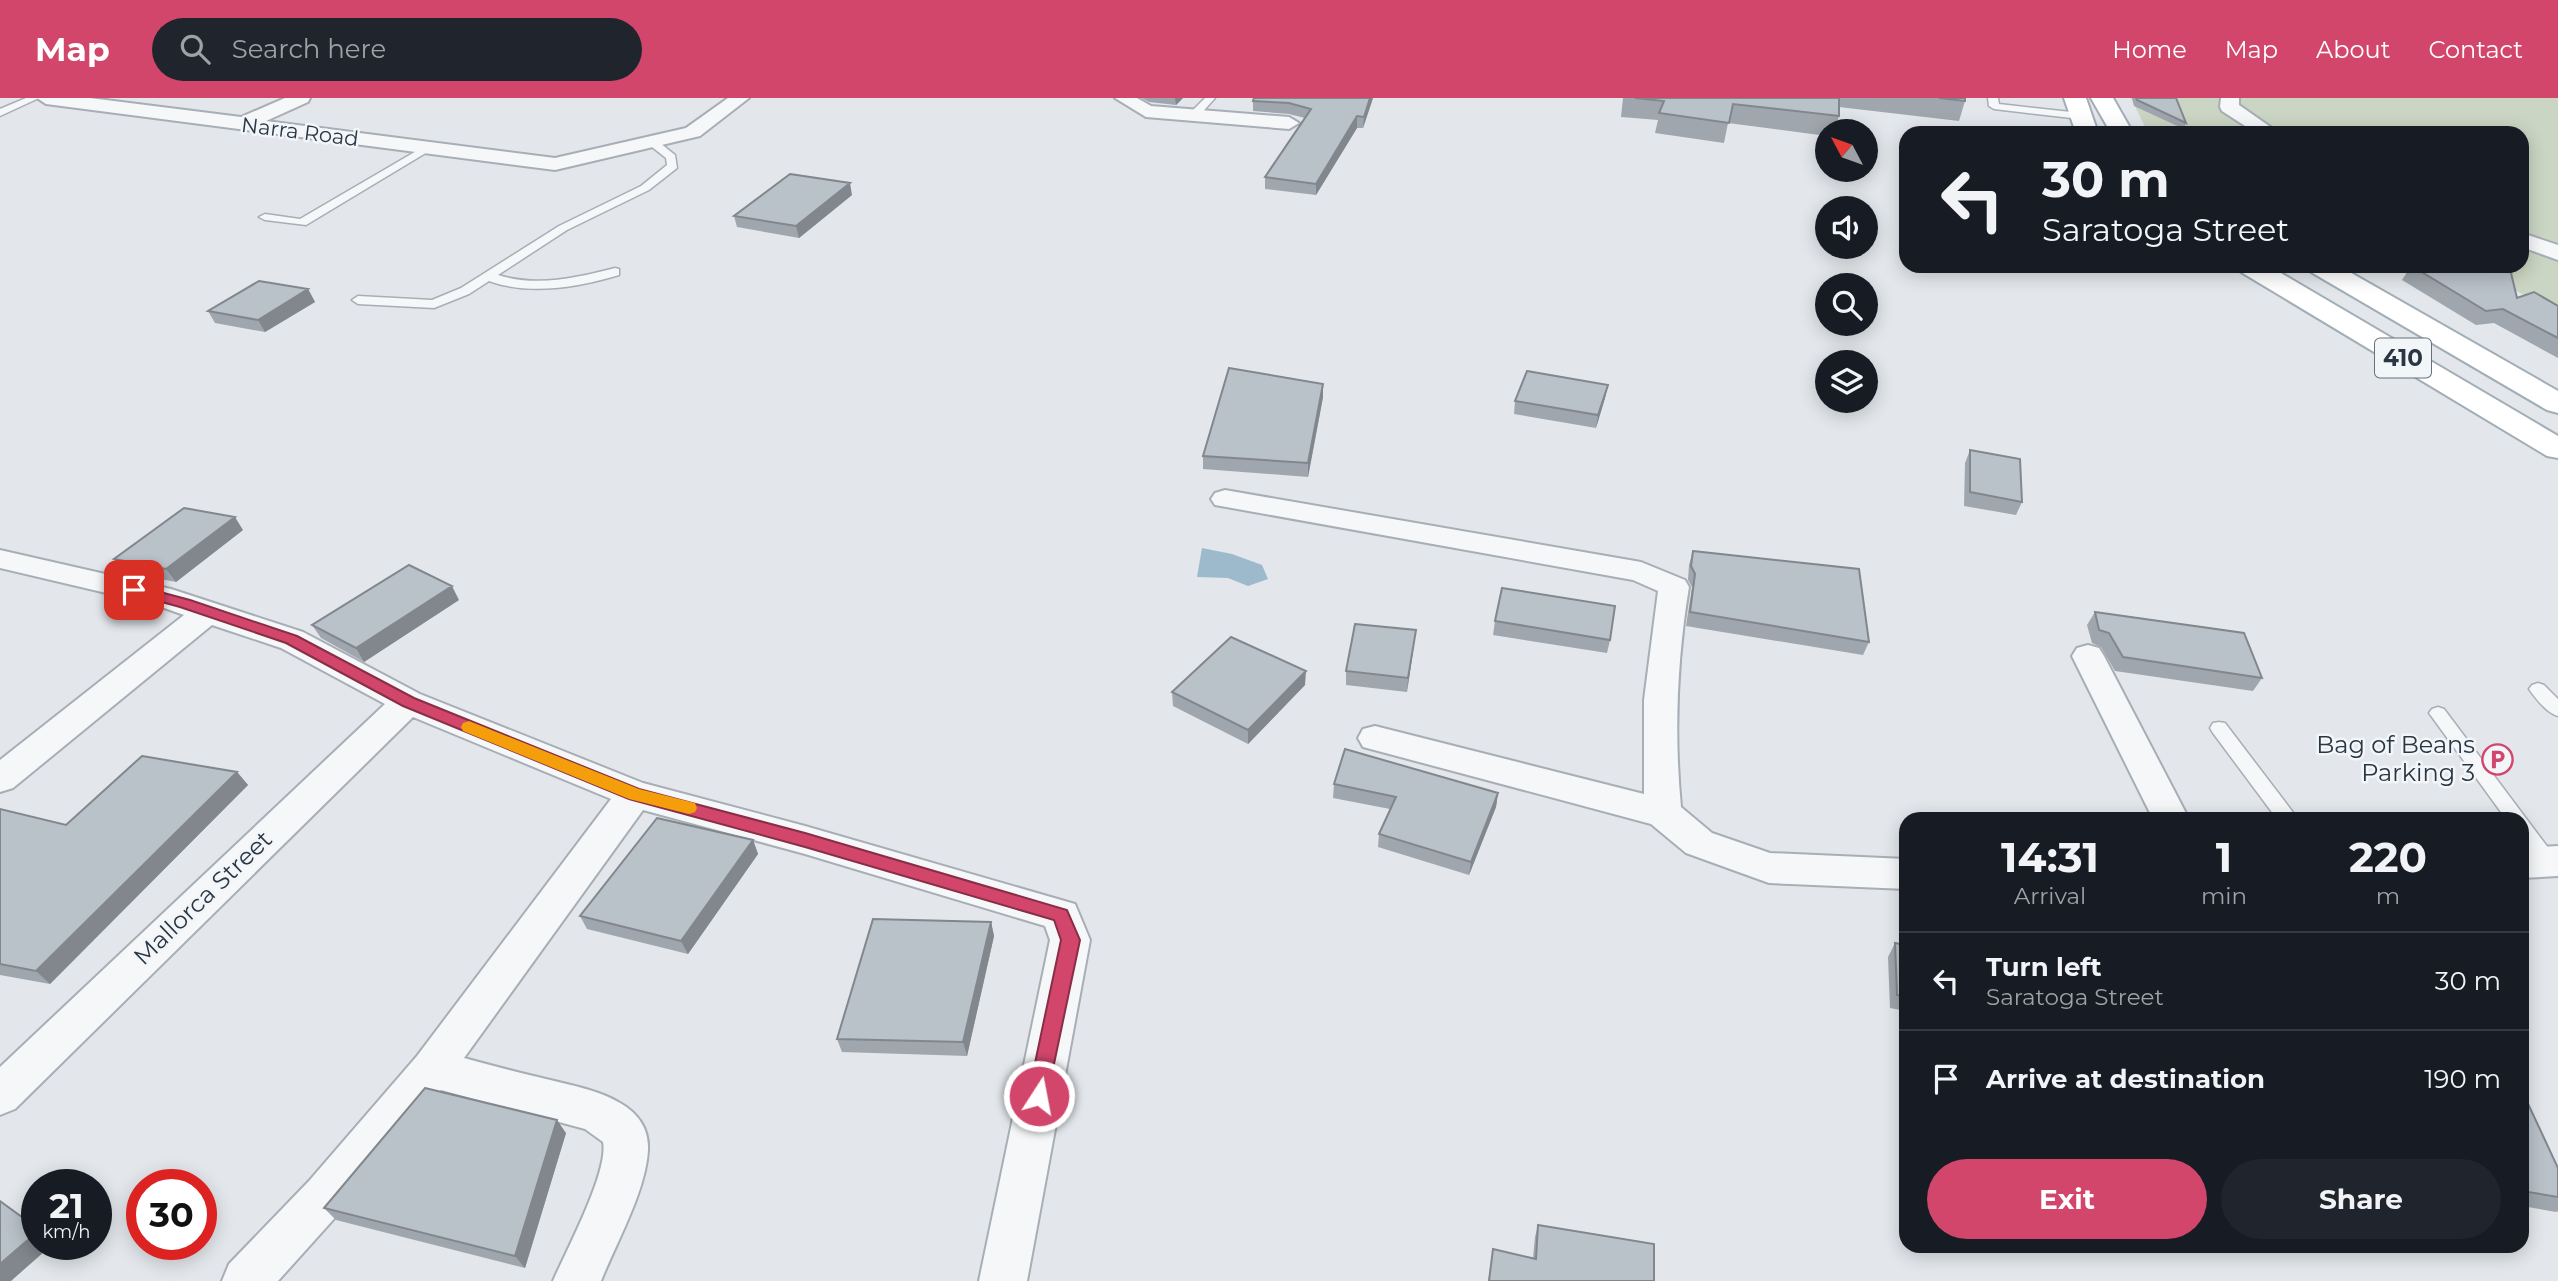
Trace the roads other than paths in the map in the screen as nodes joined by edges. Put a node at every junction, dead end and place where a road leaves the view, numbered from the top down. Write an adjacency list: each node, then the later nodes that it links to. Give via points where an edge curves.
1 (34, 98): 11 (lane)
2 (46, 98): 15 (street, Narra Road)
3 (301, 98): 15 (street)
4 (740, 98): 19 (street, via 693,132)
5 (1124, 98): 12 (street, via 1146,111)
6 (1210, 98): 12 (lane)
7 (1993, 98): 13 (lane, via 1994,106)
8 (2102, 98): 16 (main road)
9 (2122, 98): 17 (main road)
10 (2230, 98): 18 (street, via 2229,107)
11 (0, 113)
12 (1194, 115): 14 (street)
13 (2081, 116)
14 (1289, 123)
15 (240, 125): 20 (street, Narra Road)
16 (2118, 126)
17 (2136, 126)
18 (2258, 126)
19 (651, 141): 20 (street, Narra Road, via 555,164); 28 (lane, via 671,157 673,166 645,188 563,228)
20 (429, 148): 21 (lane, via 302,223)
21 (265, 217)
22 (2529, 243): 23 (street)
23 (2558, 253)
24 (615, 272): 28 (lane, via 579,284 529,286)
25 (2262, 273): 32 (main road, 410)
26 (2303, 273): 31 (main road)
27 (2332, 273): 30 (main road, 410)
28 (490, 275): 29 (lane, via 434,304)
29 (358, 300)
30 (2558, 404)
31 (2558, 427)
32 (2558, 449)
33 (1225, 499): 48 (street, via 1641,572 1674,587 1666,623 1658,762)
34 (0, 559): 35 (street)
35 (209, 611): 38 (street, via 292,640); 43 (street)
36 (2088, 656): 45 (street)
37 (2538, 688): 39 (lane)
38 (408, 702): 44 (street); 53 (street, Mallorca Street)
39 (2558, 710)
40 (2438, 713): 47 (lane)
41 (2219, 728): 46 (lane)
42 (1375, 738): 48 (street)
43 (0, 779)
44 (635, 794): 52 (street); 56 (street, via 1061,915 1070,940)
45 (2167, 812)
46 (2283, 812)
47 (2512, 812)
48 (1663, 813): 51 (street, via 1699,843 1769,868)
49 (2529, 838): 50 (lane)
50 (2543, 862)
51 (1899, 874)
52 (432, 1069): 54 (street); 55 (street, via 596,1112 617,1125 626,1142 622,1170)
53 (0, 1095)
54 (246, 1281)
55 (577, 1281)
56 (1003, 1281)

